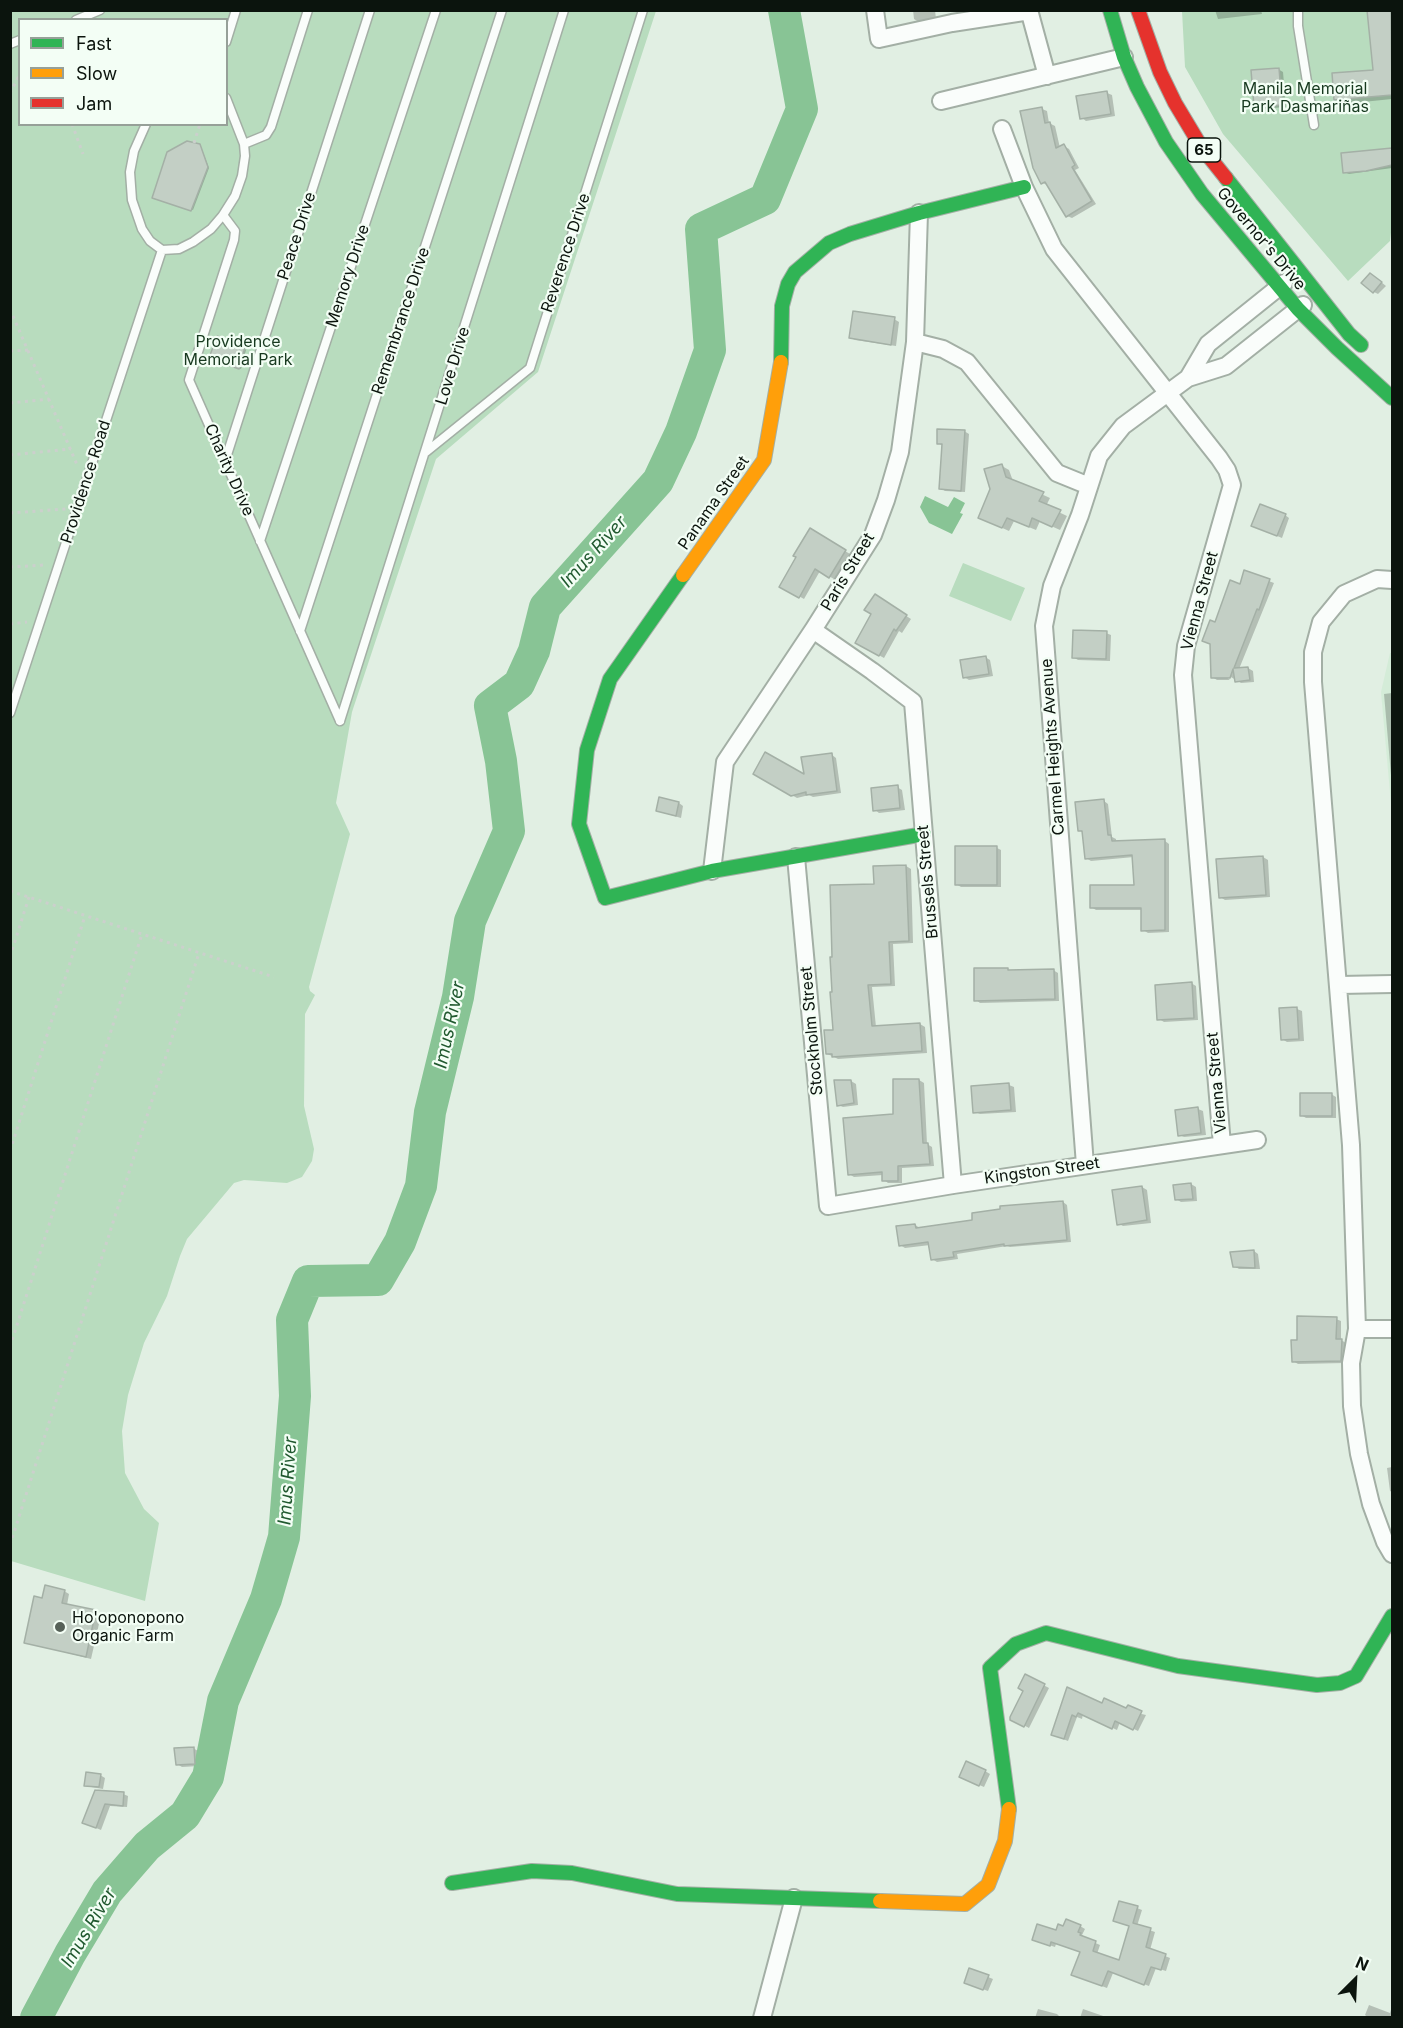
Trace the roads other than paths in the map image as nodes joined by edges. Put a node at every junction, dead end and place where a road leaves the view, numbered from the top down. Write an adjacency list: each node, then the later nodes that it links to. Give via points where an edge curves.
1 (100, 10): 15 (lane)
2 (236, 10): 16 (lane)
3 (308, 10): 24 (lane, via 271,127 266,135)
4 (370, 10): 39 (lane, Peace Drive)
5 (436, 10): 41 (lane, Memory Drive)
6 (502, 10): 44 (lane, Remembrance Drive)
7 (564, 10): 38 (lane, Love Drive)
8 (643, 10): 38 (lane, Reverence Drive, via 530,368)
9 (875, 10): 14 (street, via 879,39)
10 (1110, 10): 17 (main road, Governor's Drive / 65)
11 (1138, 10): 29 (main road, Governor's Drive / 65, via 1160,72 1202,148)
12 (1298, 10): 21 (lane)
13 (1030, 11): 14 (street); 18 (street)
14 (951, 17)
15 (81, 18)
16 (228, 36)
17 (1124, 57): 18 (street); 30 (main road, Governor's Drive / 65, via 1166,142 1202,194)
18 (1047, 76): 19 (street)
19 (941, 101)
20 (228, 103): 24 (lane)
21 (1314, 125)
22 (145, 126): 28 (lane, via 130,172 132,200 142,230)
23 (1002, 129): 25 (street, Vienna Street)
24 (244, 144): 27 (lane, via 242,176)
25 (1024, 187): 26 (main road, Panama Street); 36 (street, Vienna Street, via 1054,249)
26 (918, 213): 33 (street, Paris Street); 49 (main road, Panama Street, via 829,243 795,272 782,306 782,358 764,460 610,679 587,750 579,824 605,898)
27 (223, 215): 28 (lane, via 193,242 179,249); 39 (lane, Charity Drive, via 234,231 234,240 189,380)
28 (162, 250): 45 (lane, Providence Road)
29 (1300, 270): 30 (street, Carmel Heights Avenue); 31 (main road, Governor's Drive / 65)
30 (1279, 287): 32 (main road, Governor's Drive / 65); 35 (street, Carmel Heights Avenue, via 1208,344)
31 (1317, 293): 32 (street, Carmel Heights Avenue); 34 (main road, Governor's Drive / 65, via 1349,334)
32 (1298, 309): 35 (street, Carmel Heights Avenue, via 1226,366); 37 (main road, Governor's Drive / 65)
33 (915, 342): 40 (street, via 943,349 968,362 1057,473); 43 (street, Paris Street, via 900,452 886,500 873,535)
34 (1375, 358)
35 (1188, 378): 36 (street, Carmel Heights Avenue)
36 (1167, 394): 40 (street, Carmel Heights Avenue, via 1123,426 1108,443); 53 (street, Vienna Street, via 1219,458 1232,485 1186,646 1183,675)
37 (1392, 398)
38 (426, 453): 46 (lane, Love Drive)
39 (225, 461): 41 (lane, Charity Drive)
40 (1089, 486): 54 (street, Carmel Heights Avenue, via 1052,586 1044,626)
41 (260, 541): 44 (lane, Charity Drive)
42 (1392, 580): 50 (street, via 1377,579 1344,594 1321,622 1313,652)
43 (813, 630): 47 (street, Brussels Street, via 913,702); 49 (street, Paris Street, via 725,762)
44 (300, 631): 46 (lane, Charity Drive)
45 (10, 713)
46 (340, 721)
47 (924, 834): 48 (main road); 55 (street, Brussels Street)
48 (796, 857): 49 (main road); 56 (street, Stockholm Street)
49 (712, 871)
50 (1340, 984): 51 (street); 57 (street, via 1352,1145)
51 (1392, 984)
52 (1257, 1140): 53 (street, Kingston Street)
53 (1222, 1145): 54 (street, Kingston Street)
54 (1085, 1165): 55 (street, Kingston Street)
55 (953, 1185): 56 (street, Kingston Street)
56 (828, 1206)
57 (1357, 1329): 58 (street); 59 (street, via 1351,1363 1359,1454 1371,1504)
58 (1392, 1329)
59 (1392, 1554)
60 (1392, 1616): 62 (main road, via 1356,1676 1340,1683 1317,1685 1178,1665 1046,1633 1016,1644 990,1668 1010,1804 1005,1841 988,1885 964,1904)
61 (452, 1883): 62 (main road, via 532,1872 572,1873 677,1894)
62 (794, 1898): 63 (street)
63 (762, 2018)

